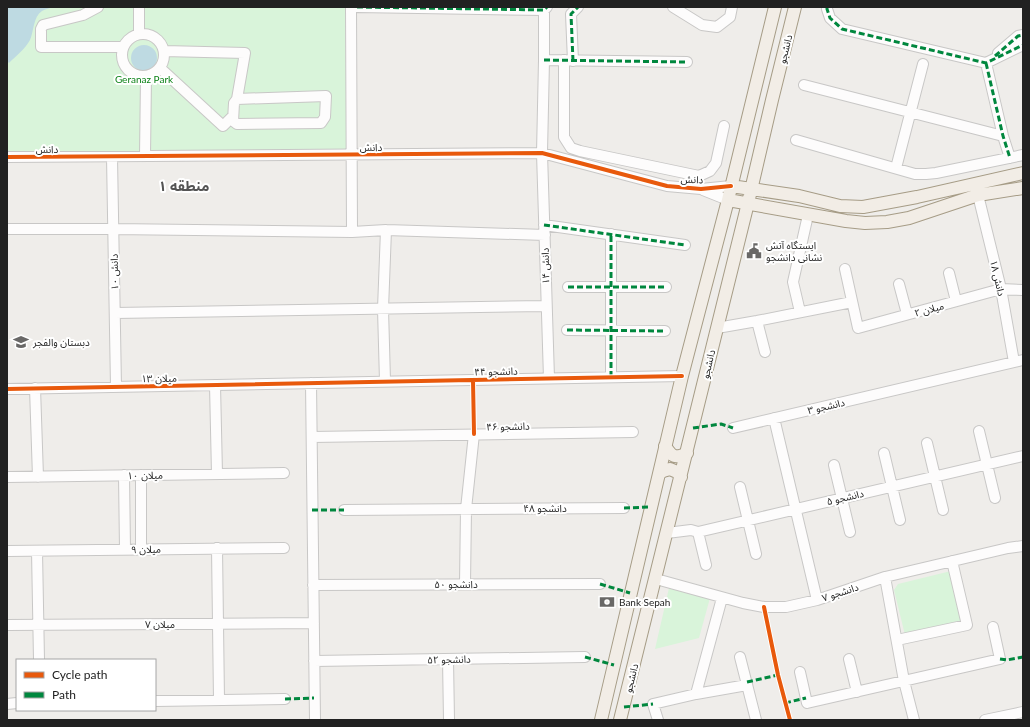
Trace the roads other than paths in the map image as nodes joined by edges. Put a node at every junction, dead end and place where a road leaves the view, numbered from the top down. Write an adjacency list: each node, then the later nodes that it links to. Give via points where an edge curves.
1 (98, 7): 15 (street, via 83,15 43,25 41,47)
2 (139, 7): 12 (street)
3 (350, 7): 32 (street)
4 (357, 7): 11 (street)
5 (578, 7): 18 (street, via 571,14)
6 (673, 7): 7 (street, via 702,25 718,27 730,17)
7 (732, 7)
8 (775, 7): 40 (main road, دانشجو)
9 (795, 7): 43 (main road, دانشجو)
10 (827, 7): 21 (street, via 830,18 842,29)
11 (545, 9): 17 (street, دانش ۱۴)
12 (139, 33): 15 (street, via 126,40); 16 (street, via 146,33 158,39)
13 (1023, 35): 21 (street, via 1018,36)
14 (1023, 45): 21 (street)
15 (122, 47): 23 (street, via 122,62 126,68 138,76)
16 (164, 51): 22 (street); 25 (street, via 245,53)
17 (544, 60): 18 (street); 31 (street, دانش ۱۴)
18 (569, 60): 19 (street); 28 (street, via 564,137 571,148 699,176 710,171 716,162)
19 (687, 62)
20 (922, 64): 26 (street)
21 (986, 64): 29 (street)
22 (160, 68): 23 (street); 27 (street, via 223,126)
23 (146, 76): 34 (street)
24 (804, 85): 26 (street)
25 (237, 99): 27 (street, via 234,103); 27 (street, via 326,96 325,117 321,123 237,124 233,121)
26 (911, 112): 29 (street); 38 (street)
27 (233, 116)
28 (724, 126)
29 (1003, 136): 37 (street)
30 (796, 140): 38 (street)
31 (542, 153): 32 (street, دانش); 42 (street, دانش, via 667,186); 51 (street, دانش ۱۴)
32 (352, 155): 34 (street, دانش); 52 (street)
33 (1023, 155): 37 (street)
34 (145, 156): 36 (street, دانش)
35 (7, 157): 36 (street, دانش)
36 (112, 157): 49 (street, دانش ۱۰)
37 (1010, 158): 38 (street, via 926,174 915,174)
38 (896, 168)
39 (1023, 173): 43 (main road, دانش, via 863,207 840,206 799,196)
40 (731, 186): 42 (street, دانش); 43 (main road, دانش); 45 (main road, دانشجو)
41 (1023, 188): 44 (main road, دانش)
42 (701, 189): 45 (street, دانش)
43 (751, 189): 46 (main road, دانشجو)
44 (978, 195): 47 (main road, دانش, via 909,218 887,222 865,223); 61 (street, دانش ۱۸)
45 (728, 200): 46 (main road, دانش); 77 (main road, دانشجو)
46 (748, 204): 47 (main road, دانش); 71 (main road, دانشجو)
47 (808, 215): 67 (street, via 793,282)
48 (7, 229): 49 (street)
49 (113, 229): 52 (street); 68 (street, دانش ۱۰)
50 (386, 230): 51 (street); 52 (street); 66 (street)
51 (544, 230): 53 (street); 65 (street, دانش ۱۴)
52 (352, 232)
53 (611, 234): 54 (street); 59 (street)
54 (685, 245)
55 (845, 269): 64 (street)
56 (949, 273): 63 (street)
57 (898, 284): 69 (street)
58 (568, 287): 59 (street)
59 (611, 287): 60 (street); 73 (street)
60 (666, 287)
61 (1001, 290): 62 (street, میلان ۲); 63 (street, میلان ۲); 76 (street, دانش ۱۸)
62 (1023, 290)
63 (956, 301): 69 (street, میلان ۲)
64 (852, 302): 67 (street); 69 (street, میلان ۲, via 858,328)
65 (546, 306): 66 (street); 79 (street, دانش ۱۴)
66 (383, 309): 68 (street); 80 (street)
67 (800, 312): 70 (street)
68 (115, 313): 83 (street, دانش ۱۰)
69 (907, 314)
70 (757, 321): 71 (street); 75 (street)
71 (717, 328): 94 (main road, دانشجو)
72 (567, 330): 73 (street)
73 (611, 331): 74 (street); 78 (street)
74 (665, 331)
75 (765, 352)
76 (1019, 361): 86 (street, دانشجو ۳)
77 (682, 376): 78 (street, دانشجو ۴۴); 93 (main road, دانشجو)
78 (611, 377): 79 (street, دانشجو ۴۴)
79 (549, 378): 80 (street, دانشجو ۴۴)
80 (385, 382): 81 (street, دانشجو ۴۴)
81 (311, 383): 82 (street, میلان ۱۳); 91 (street)
82 (215, 385): 83 (street, میلان ۱۳); 100 (street)
83 (116, 387): 84 (street, میلان ۱۳)
84 (35, 388): 85 (street, میلان ۱۳); 106 (street)
85 (7, 389)
86 (774, 418): 87 (street, دانشجو ۳); 114 (street)
87 (733, 428)
88 (979, 431): 98 (street)
89 (634, 432): 90 (street, دانشجو ۴۶)
90 (474, 434): 91 (street, دانشجو ۴۶); 113 (street)
91 (312, 437): 136 (street)
92 (927, 443): 104 (street)
93 (666, 446): 94 (main road, via 670,454 675,456); 101 (main road, دانشجو)
94 (687, 453): 107 (main road, دانشجو)
95 (884, 453): 108 (street)
96 (1023, 456): 98 (street, دانشجو ۵)
97 (834, 465): 110 (street)
98 (987, 465): 104 (street, دانشجو ۵); 111 (street)
99 (284, 473): 100 (street, میلان ۱۰)
100 (217, 474): 103 (street, میلان ۱۰)
101 (659, 474): 107 (main road, via 670,469); 162 (main road, دانشجو)
102 (124, 475): 103 (street, میلان ۱۰); 106 (street, میلان ۱۰); 125 (street)
103 (141, 475): 126 (street)
104 (935, 476): 108 (street, دانشجو ۵); 116 (street)
105 (7, 477): 106 (street, میلان ۱۰)
106 (38, 477)
107 (681, 477): 121 (main road, دانشجو)
108 (892, 486): 110 (street, دانشجو ۵); 118 (street)
109 (740, 487): 117 (street)
110 (842, 498): 114 (street, دانشجو ۵); 120 (street)
111 (994, 498)
112 (624, 508): 113 (street, دانشجو ۴۸)
113 (466, 509): 115 (street, دانشجو ۴۸); 134 (street)
114 (796, 509): 117 (street, دانشجو ۵); 138 (street)
115 (344, 510)
116 (943, 510)
117 (748, 520): 119 (street, دانشجو ۵); 129 (street)
118 (900, 520)
119 (698, 532): 121 (street, دانشجو ۵, via 691,530); 131 (street)
120 (850, 532)
121 (667, 533): 133 (main road, دانشجو)
122 (1023, 546): 130 (street, دانشجو ۷)
123 (217, 548): 124 (street, میلان ۹); 126 (street, میلان ۹); 140 (street)
124 (284, 548)
125 (124, 549): 126 (street, میلان ۹); 128 (street, میلان ۹)
126 (141, 549)
127 (7, 551): 128 (street, میلان ۹)
128 (37, 551): 142 (street)
129 (756, 554)
130 (952, 561): 132 (street, دانشجو ۷); 144 (street, via 967,625)
131 (706, 565)
132 (885, 577): 138 (street, دانشجو ۷); 144 (street)
133 (656, 580): 137 (street, دانشجو ۷); 163 (main road, دانشجو)
134 (465, 584): 135 (street, دانشجو ۵۰); 136 (street, دانشجو ۵۰)
135 (600, 584)
136 (313, 585): 139 (street)
137 (722, 598): 138 (street, دانشجو ۷, via 764,607 786,607); 155 (street)
138 (817, 600)
139 (314, 622): 140 (street, میلان ۷); 150 (street)
140 (218, 623): 142 (street, میلان ۷); 157 (street)
141 (7, 625): 142 (street, میلان ۷)
142 (39, 625): 147 (street)
143 (993, 627): 152 (street, via 1000,659)
144 (897, 640): 152 (street)
145 (585, 657): 148 (street, دانشجو ۵۲)
146 (740, 657): 153 (street)
147 (39, 659)
148 (448, 659): 150 (street, دانشجو ۵۲); 161 (street)
149 (849, 659): 154 (street)
150 (314, 661): 160 (street)
151 (800, 672): 154 (street, via 807,703)
152 (904, 681): 154 (street); 166 (street)
153 (747, 685): 155 (street); 165 (street)
154 (857, 692)
155 (696, 694): 164 (street, via 653,704)
156 (285, 699): 157 (street)
157 (219, 700): 158 (street)
158 (156, 701)
159 (1023, 712): 167 (street)
160 (315, 720)
161 (449, 720)
162 (601, 720)
163 (620, 720)
164 (658, 720)
165 (756, 720)
166 (914, 720)
167 (985, 720)

